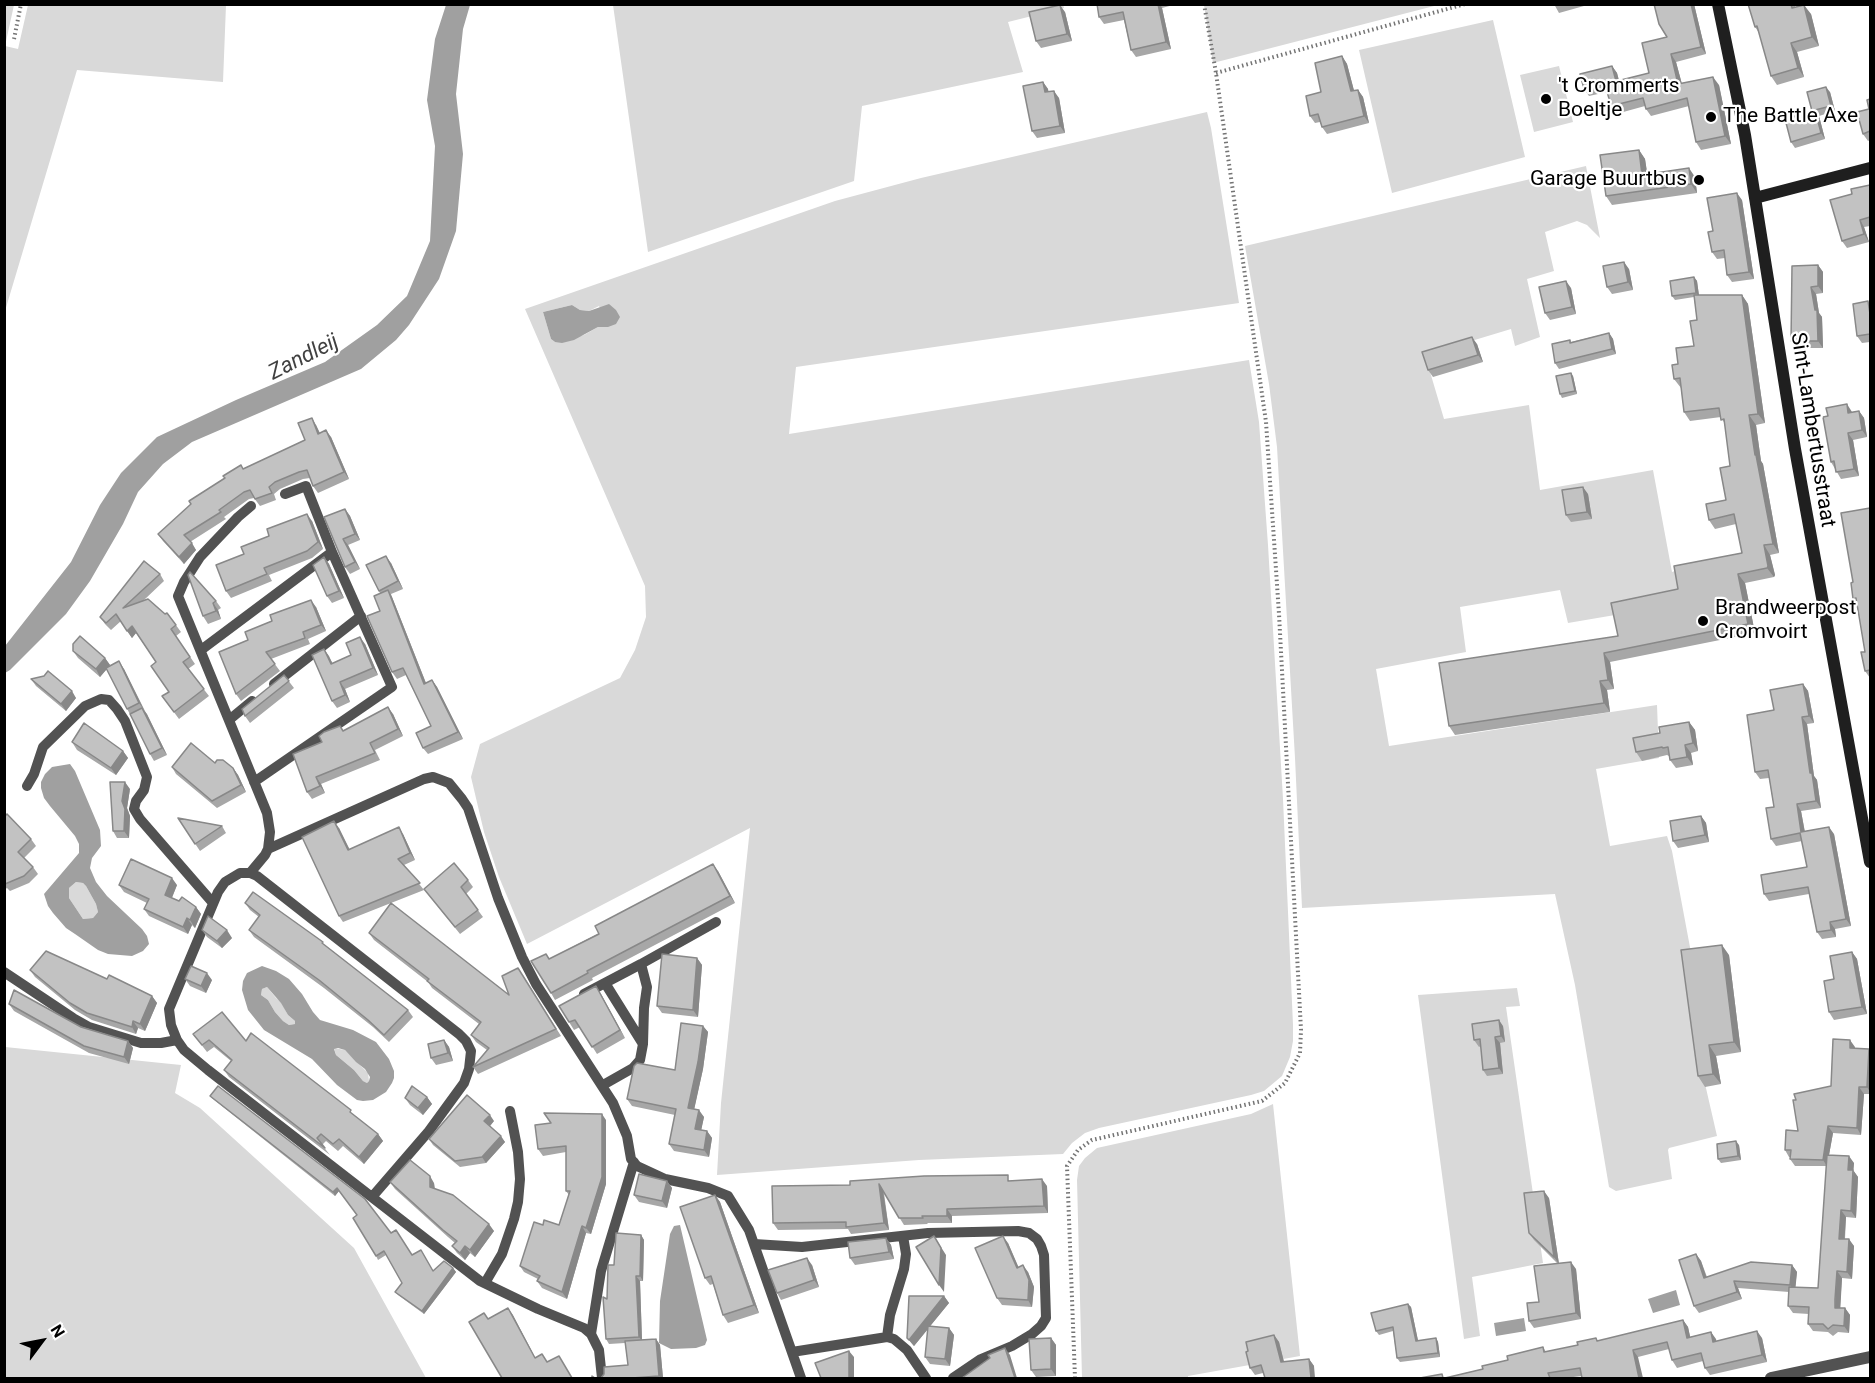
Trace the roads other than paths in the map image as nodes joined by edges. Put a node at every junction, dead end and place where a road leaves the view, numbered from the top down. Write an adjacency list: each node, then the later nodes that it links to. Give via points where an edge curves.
1 (1718, 4): 3 (main road, Sint-Lambertusstraat)
2 (1870, 168): 3 (main road)
3 (1755, 198): 13 (main road, Sint-Lambertusstraat, via 1794,449)
4 (285, 494): 6 (lane, via 306,486)
5 (251, 506): 8 (lane, via 200,557 178,596)
6 (332, 552): 7 (lane); 8 (lane)
7 (361, 616): 9 (lane); 10 (lane, via 392,687)
8 (201, 650): 9 (lane)
9 (228, 720): 10 (lane)
10 (254, 782): 12 (lane, via 267,813)
11 (27, 786): 15 (lane, via 43,747 85,705 109,700 125,721 147,777 134,809)
12 (268, 849): 14 (lane); 22 (lane, via 424,779 433,777 449,783 468,808 522,957)
13 (1870, 862)
14 (250, 873): 15 (lane, via 240,873 225,882); 28 (lane, via 459,1034 471,1052 464,1083)
15 (213, 903): 23 (lane, via 170,1009)
16 (716, 922): 17 (lane)
17 (641, 964): 19 (lane); 24 (lane, via 647,987)
18 (4, 972): 23 (lane, via 89,1027 141,1043)
19 (605, 983): 20 (lane); 24 (lane)
20 (574, 999)
21 (563, 1004): 22 (lane)
22 (553, 1010): 25 (lane)
23 (177, 1040): 28 (lane, via 208,1070)
24 (643, 1044): 25 (lane, via 640,1060 633,1068)
25 (603, 1085): 27 (lane, via 623,1125)
26 (510, 1112): 31 (lane, via 518,1152 518,1202 502,1254)
27 (634, 1162): 30 (lane, via 664,1179 728,1196); 32 (lane, via 601,1271)
28 (372, 1197): 31 (lane)
29 (903, 1236): 30 (lane, via 802,1247); 33 (lane, via 904,1269); 39 (lane, via 1018,1231 1029,1233 1041,1246 1046,1318 1041,1326)
30 (754, 1244): 34 (lane)
31 (485, 1283): 32 (lane)
32 (591, 1334): 36 (lane, via 599,1350)
33 (887, 1338): 34 (lane); 38 (lane, via 907,1350)
34 (792, 1352): 37 (lane)
35 (1870, 1357): 40 (street)
36 (602, 1378)
37 (801, 1378)
38 (926, 1378)
39 (953, 1378)
40 (1771, 1378)

